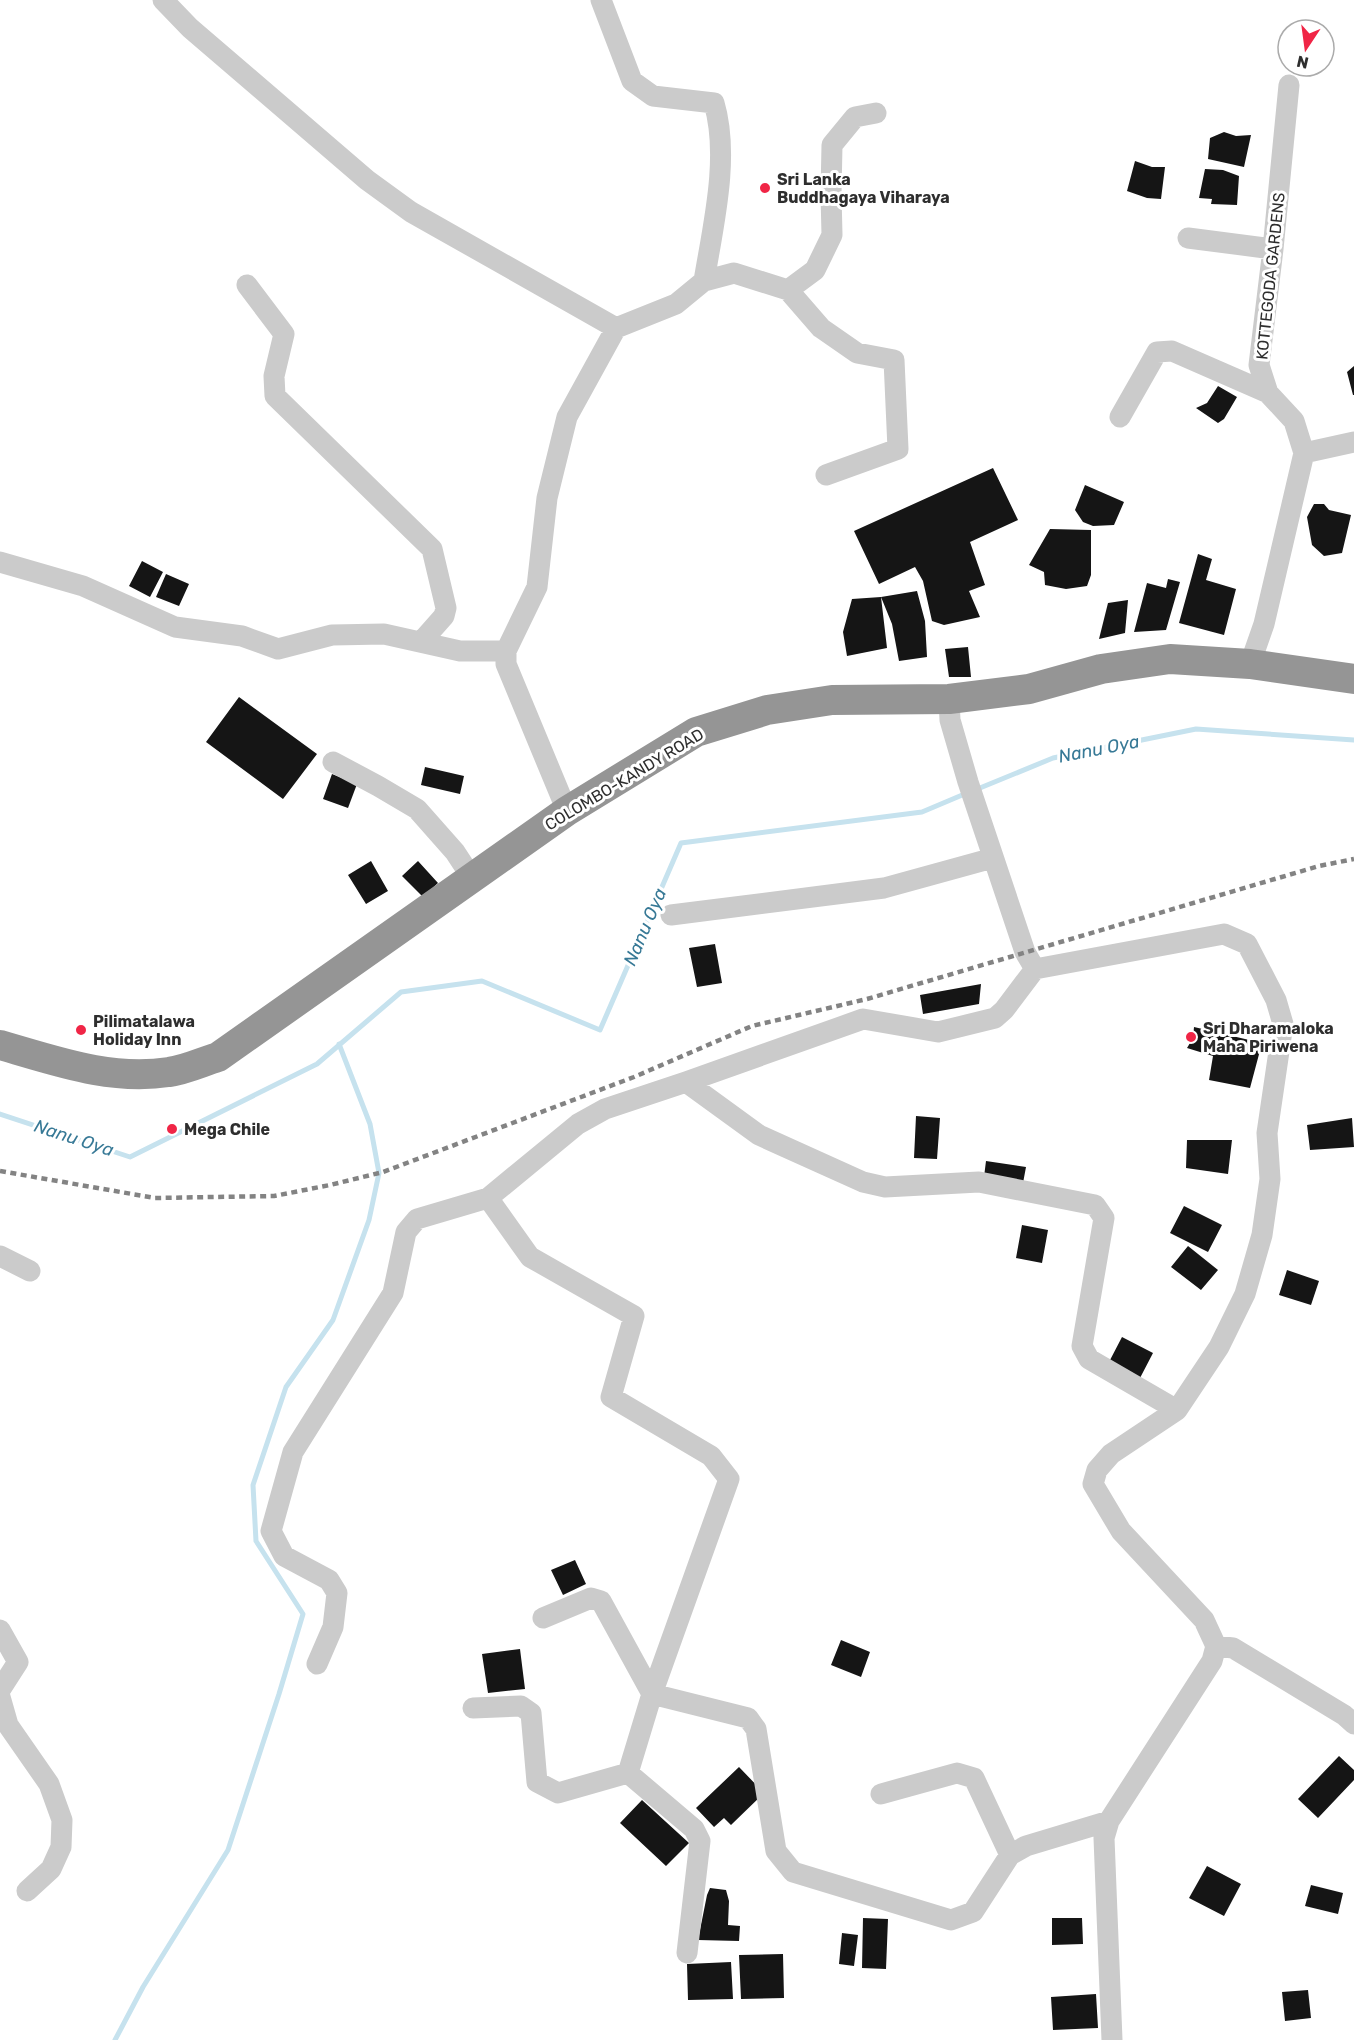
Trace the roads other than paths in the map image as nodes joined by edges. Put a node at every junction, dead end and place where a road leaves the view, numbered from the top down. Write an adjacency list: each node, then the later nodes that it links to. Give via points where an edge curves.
1 (163, 0): 10 (street, via 190,28 367,180 411,212)
2 (601, 0): 7 (street, via 632,81 653,96 714,103 720,124 718,200)
3 (1289, 85): 6 (street, KOTTEGODA GARDENS)
4 (876, 112): 9 (street, via 855,117 832,146 832,235 815,270)
5 (1188, 237): 6 (street)
6 (1273, 249): 11 (street, KOTTEGODA GARDENS, via 1259,365)
7 (704, 281): 9 (street, via 734,273); 10 (street, via 676,303)
8 (247, 285): 17 (street, via 284,334 274,376 275,396 432,549 446,608 444,616)
9 (788, 290): 15 (street, via 821,328 857,353 894,360 898,449)
10 (616, 328): 18 (street, via 567,417 547,498 537,587)
11 (1268, 393): 12 (street, via 1172,351 1157,352); 14 (street, KOTTEGODA GARDENS, via 1294,421)
12 (1120, 417)
13 (1354, 442): 14 (street)
14 (1304, 453): 19 (street, via 1264,624)
15 (826, 475)
16 (0, 562): 17 (street, via 82,586 174,627 242,636 278,649 332,635 384,634)
17 (421, 642): 18 (street, via 460,651)
18 (506, 651): 23 (street, via 506,664)
19 (1250, 664): 20 (highway, COLOMBO-KANDY ROAD); 21 (highway, COLOMBO-KANDY ROAD, via 1170,658 1101,669 1029,689)
20 (1354, 680)
21 (949, 699): 23 (highway, COLOMBO-KANDY ROAD, via 832,700 767,710 696,732); 24 (street, via 950,720)
22 (333, 762): 25 (street, via 417,809)
23 (567, 811): 25 (highway, COLOMBO-KANDY ROAD)
24 (993, 858): 26 (street, via 884,888); 27 (street, via 1024,952)
25 (472, 878): 28 (highway, COLOMBO-KANDY ROAD, via 218,1057 170,1072 129,1075 87,1070)
26 (671, 915)
27 (1035, 969): 29 (street, via 995,1018 938,1032 863,1019); 33 (street, via 1224,934 1247,944 1276,1000 1283,1024 1267,1132 1270,1179 1262,1235 1245,1294 1219,1347)
28 (0, 1045)
29 (686, 1082): 30 (street, via 605,1109 578,1124); 33 (street, via 759,1135 863,1182 885,1187 979,1182 1095,1205 1104,1218 1082,1346 1089,1359)
30 (488, 1198): 37 (street, via 417,1220 406,1232 393,1293 293,1452 271,1531 284,1556 329,1580 337,1593 333,1627); 39 (street, via 530,1257 633,1316 611,1397 711,1456 729,1479)
31 (0, 1256): 32 (street)
32 (30, 1271)
33 (1177, 1410): 36 (street, via 1112,1454 1096,1470 1093,1484 1121,1531 1204,1620)
34 (543, 1618): 39 (street, via 591,1598 601,1601)
35 (0, 1630): 38 (street, via 18,1662)
36 (1216, 1647): 42 (street, via 1233,1648); 45 (street, via 1212,1661)
37 (317, 1664)
38 (0, 1690)
39 (652, 1694): 43 (street); 46 (street, via 748,1718 756,1729 776,1851 793,1872 951,1920 973,1912)
40 (0, 1697): 47 (street, via 8,1725 49,1784 62,1820 61,1847 51,1869)
41 (473, 1708): 43 (street, via 521,1706 531,1713 537,1782 558,1793)
42 (1354, 1724)
43 (628, 1773): 48 (street, via 694,1829 700,1841)
44 (881, 1794): 46 (street, via 957,1773 974,1778)
45 (1109, 1821): 46 (street, via 1026,1846); 49 (street, via 1104,1838)
46 (1010, 1855)
47 (27, 1891)
48 (687, 1953)
49 (1112, 2040)

